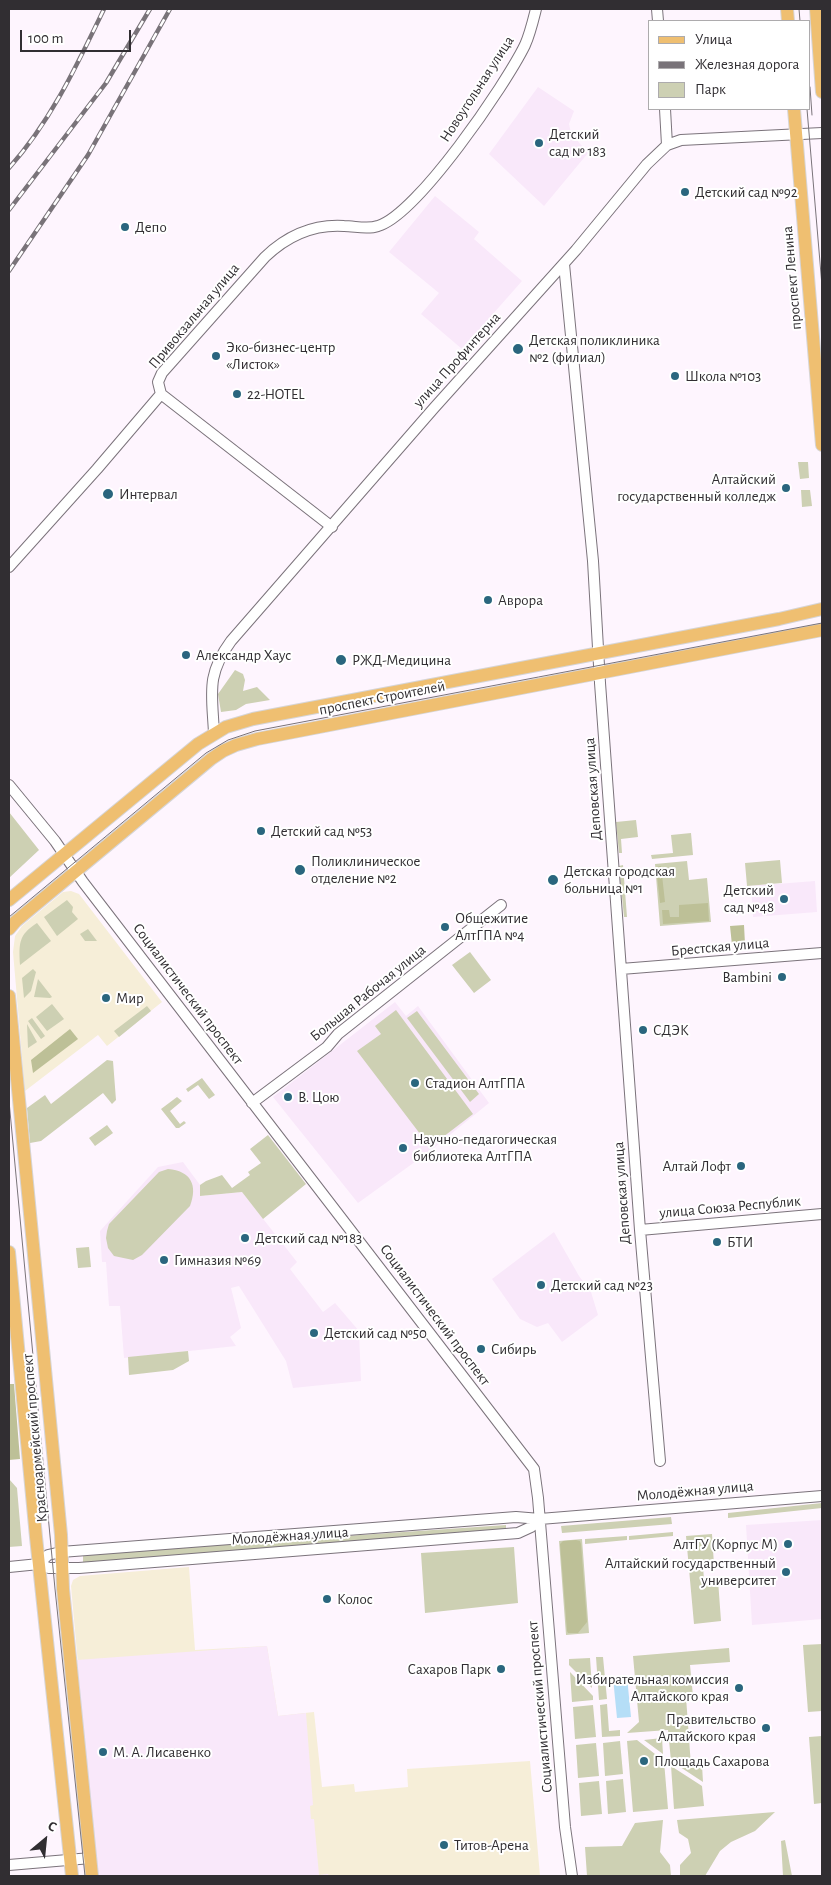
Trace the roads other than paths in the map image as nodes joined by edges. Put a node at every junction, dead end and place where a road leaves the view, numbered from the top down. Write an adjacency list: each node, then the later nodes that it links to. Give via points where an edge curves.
1 (536, 9): 9 (street, Новоугольная улица, via 517,60)
2 (816, 9): 3 (main road)
3 (822, 92)
4 (665, 110): 8 (street)
5 (794, 110): 7 (main road, проспект Ленина)
6 (822, 133): 7 (street)
7 (796, 134): 8 (street, via 681,140); 12 (main road, проспект Ленина)
8 (667, 145): 10 (street, улица Профинтерна, via 647,164)
9 (451, 156): 11 (street, Привокзальная улица, via 396,218 385,224 363,228 326,226 301,232 276,246 162,374 158,382)
10 (564, 264): 13 (street, улица Профинтерна); 17 (street, Деповская улица, via 591,532)
11 (161, 394): 13 (street); 14 (street, Привокзальная улица)
12 (822, 445)
13 (332, 527): 21 (street, улица Профинтерна, via 222,654 212,684)
14 (9, 567)
15 (822, 609): 17 (main road, проспект Строителей)
16 (822, 630): 18 (main road, проспект Строителей)
17 (599, 652): 18 (street, Деповская улица); 19 (main road, проспект Строителей)
18 (600, 673): 20 (main road, проспект Строителей); 30 (street, Деповская улица)
19 (367, 697): 20 (main road); 21 (main road, проспект Строителей, via 253,719)
20 (371, 716): 24 (main road, проспект Строителей, via 249,741 222,751)
21 (214, 733): 23 (main road, проспект Строителей)
22 (9, 785): 23 (street, Социалистический проспект)
23 (64, 855): 24 (street, Социалистический проспект); 25 (main road, проспект Строителей)
24 (76, 871): 27 (main road, проспект Строителей); 32 (street, Социалистический проспект)
25 (9, 900)
26 (501, 905): 32 (street, Большая Рабочая улица, via 338,1034 327,1047)
27 (12, 925): 28 (main road)
28 (9, 935)
29 (822, 953): 30 (street, Брестская улица)
30 (621, 970): 34 (street, Деповская улица)
31 (9, 996): 39 (main road, Красноармейский проспект)
32 (252, 1103): 38 (street, Социалистический проспект, via 527,1458 536,1479)
33 (822, 1214): 34 (street, улица Союза Республик)
34 (640, 1230): 36 (street, Деповская улица)
35 (9, 1252): 40 (main road, Красноармейский проспект)
36 (660, 1461)
37 (822, 1496): 38 (street, Молодёжная улица)
38 (540, 1519): 39 (street, Молодёжная улица, via 516,1516); 42 (street, Молодёжная улица, via 518,1533); 48 (street, Социалистический проспект, via 560,1772)
39 (61, 1552): 40 (street, Молодёжная улица, via 48,1556); 42 (main road, Красноармейский проспект)
40 (40, 1564): 41 (street, Молодёжная улица); 42 (street, Молодёжная улица); 44 (main road, Красноармейский проспект)
41 (9, 1567)
42 (62, 1569): 43 (main road, Красноармейский проспект)
43 (90, 1858): 44 (street); 47 (main road, Красноармейский проспект)
44 (70, 1860): 45 (street); 46 (main road, Красноармейский проспект)
45 (9, 1865)
46 (72, 1876)
47 (92, 1876)
48 (572, 1876)

